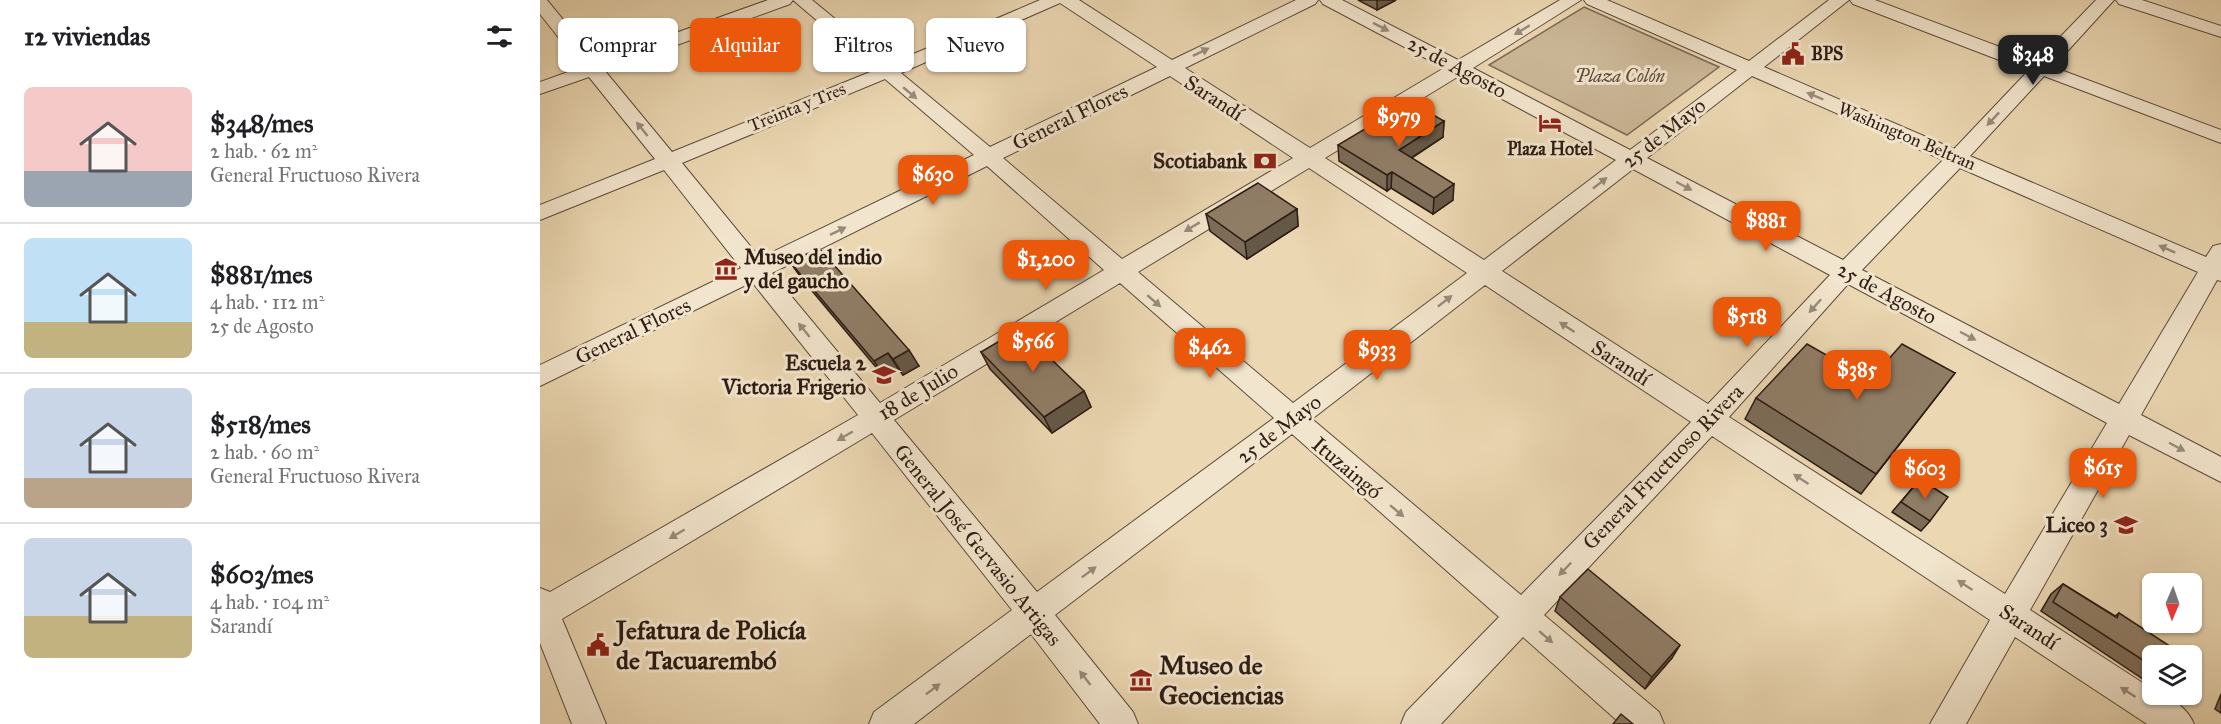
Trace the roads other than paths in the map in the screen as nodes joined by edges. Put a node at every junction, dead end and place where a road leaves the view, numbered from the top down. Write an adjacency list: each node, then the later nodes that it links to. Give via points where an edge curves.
1 (784, 0): 17 (street)
2 (802, 0): 14 (street, Ituzaingó)
3 (1054, 0): 18 (street, Treinta y Tres)
4 (1067, 0): 19 (street, Sarandí)
5 (1309, 0): 19 (street, General Flores, one-way to 5)
6 (1329, 0): 20 (street, 25 de Agosto, one-way to 20)
7 (1572, 0): 20 (street, 18 de Julio, one-way to 20)
8 (1593, 0): 21 (street, Washington Beltran)
9 (1840, 0): 21 (street, 25 de Mayo)
10 (1859, 0): 22 (street)
11 (2105, 0): 22 (street, General Fructuoso Rivera)
12 (2125, 0): 16 (street)
13 (540, 3): 15 (street, General José Gervasio Artigas)
14 (823, 18)
15 (558, 25)
16 (2221, 32)
17 (678, 38)
18 (914, 58)
19 (1168, 68): 29 (street, General Flores); 31 (street, Sarandí)
20 (1460, 68): 31 (street, 18 de Julio); 32 (street, 25 de Agosto)
21 (1749, 68): 30 (street, Washington Beltran, one-way to 21); 32 (street, 25 de Mayo)
22 (2040, 69): 28 (street); 30 (street, General Fructuoso Rivera, one-way to 30)
23 (582, 72): 27 (street)
24 (596, 72): 33 (street, General José Gervasio Artigas, one-way to 24)
25 (882, 72): 33 (street, Treinta y Tres)
26 (885, 72): 29 (street, Ituzaingó, one-way to 29)
27 (540, 88)
28 (2221, 137)
29 (989, 157): 36 (street, General Flores, one-way to 29); 37 (street, Ituzaingó)
30 (1958, 157): 35 (street, Washington Beltran, one-way to 30); 38 (street, General Fructuoso Rivera)
31 (1307, 158): 37 (street, 18 de Julio, one-way to 37); 39 (street, Sarandí)
32 (1632, 158): 38 (street, 25 de Agosto, one-way to 38); 39 (street, 25 de Mayo, one-way to 32)
33 (667, 160): 34 (street, Treinta y Tres); 36 (street, General José Gervasio Artigas)
34 (540, 213)
35 (2218, 265): 42 (street)
36 (755, 271): 40 (street, General Flores); 41 (street, General José Gervasio Artigas, one-way to 36)
37 (1119, 271): 41 (street, 18 de Julio); 43 (street, Ituzaingó, one-way to 43)
38 (1846, 272): 42 (street, 25 de Agosto, one-way to 42); 44 (street, General Fructuoso Rivera, one-way to 44)
39 (1482, 273): 43 (street, 25 de Mayo, one-way to 39); 44 (street, Sarandí, one-way to 39)
40 (540, 376)
41 (876, 418): 46 (street, 18 de Julio, one-way to 46); 47 (street, General José Gervasio Artigas)
42 (2123, 418): 45 (street, 25 de Agosto, one-way to 45); 49 (street)
43 (1291, 420): 47 (street, 25 de Mayo, one-way to 43); 48 (street, Ituzaingó, one-way to 48)
44 (1710, 420): 48 (street, General Fructuoso Rivera, one-way to 48); 49 (street, Sarandí, one-way to 44)
45 (2221, 470)
46 (541, 610): 50 (street)
47 (1034, 613): 51 (street, 25 de Mayo, one-way to 47); 52 (street, General José Gervasio Artigas, one-way to 47)
48 (1520, 615): 53 (street, General Fructuoso Rivera); 54 (street, Ituzaingó, one-way to 54)
49 (2010, 615): 55 (street); 56 (street, Sarandí, one-way to 49)
50 (589, 724)
51 (886, 724)
52 (1121, 724)
53 (1418, 724)
54 (1647, 724)
55 (1947, 724)
56 (2177, 724)

